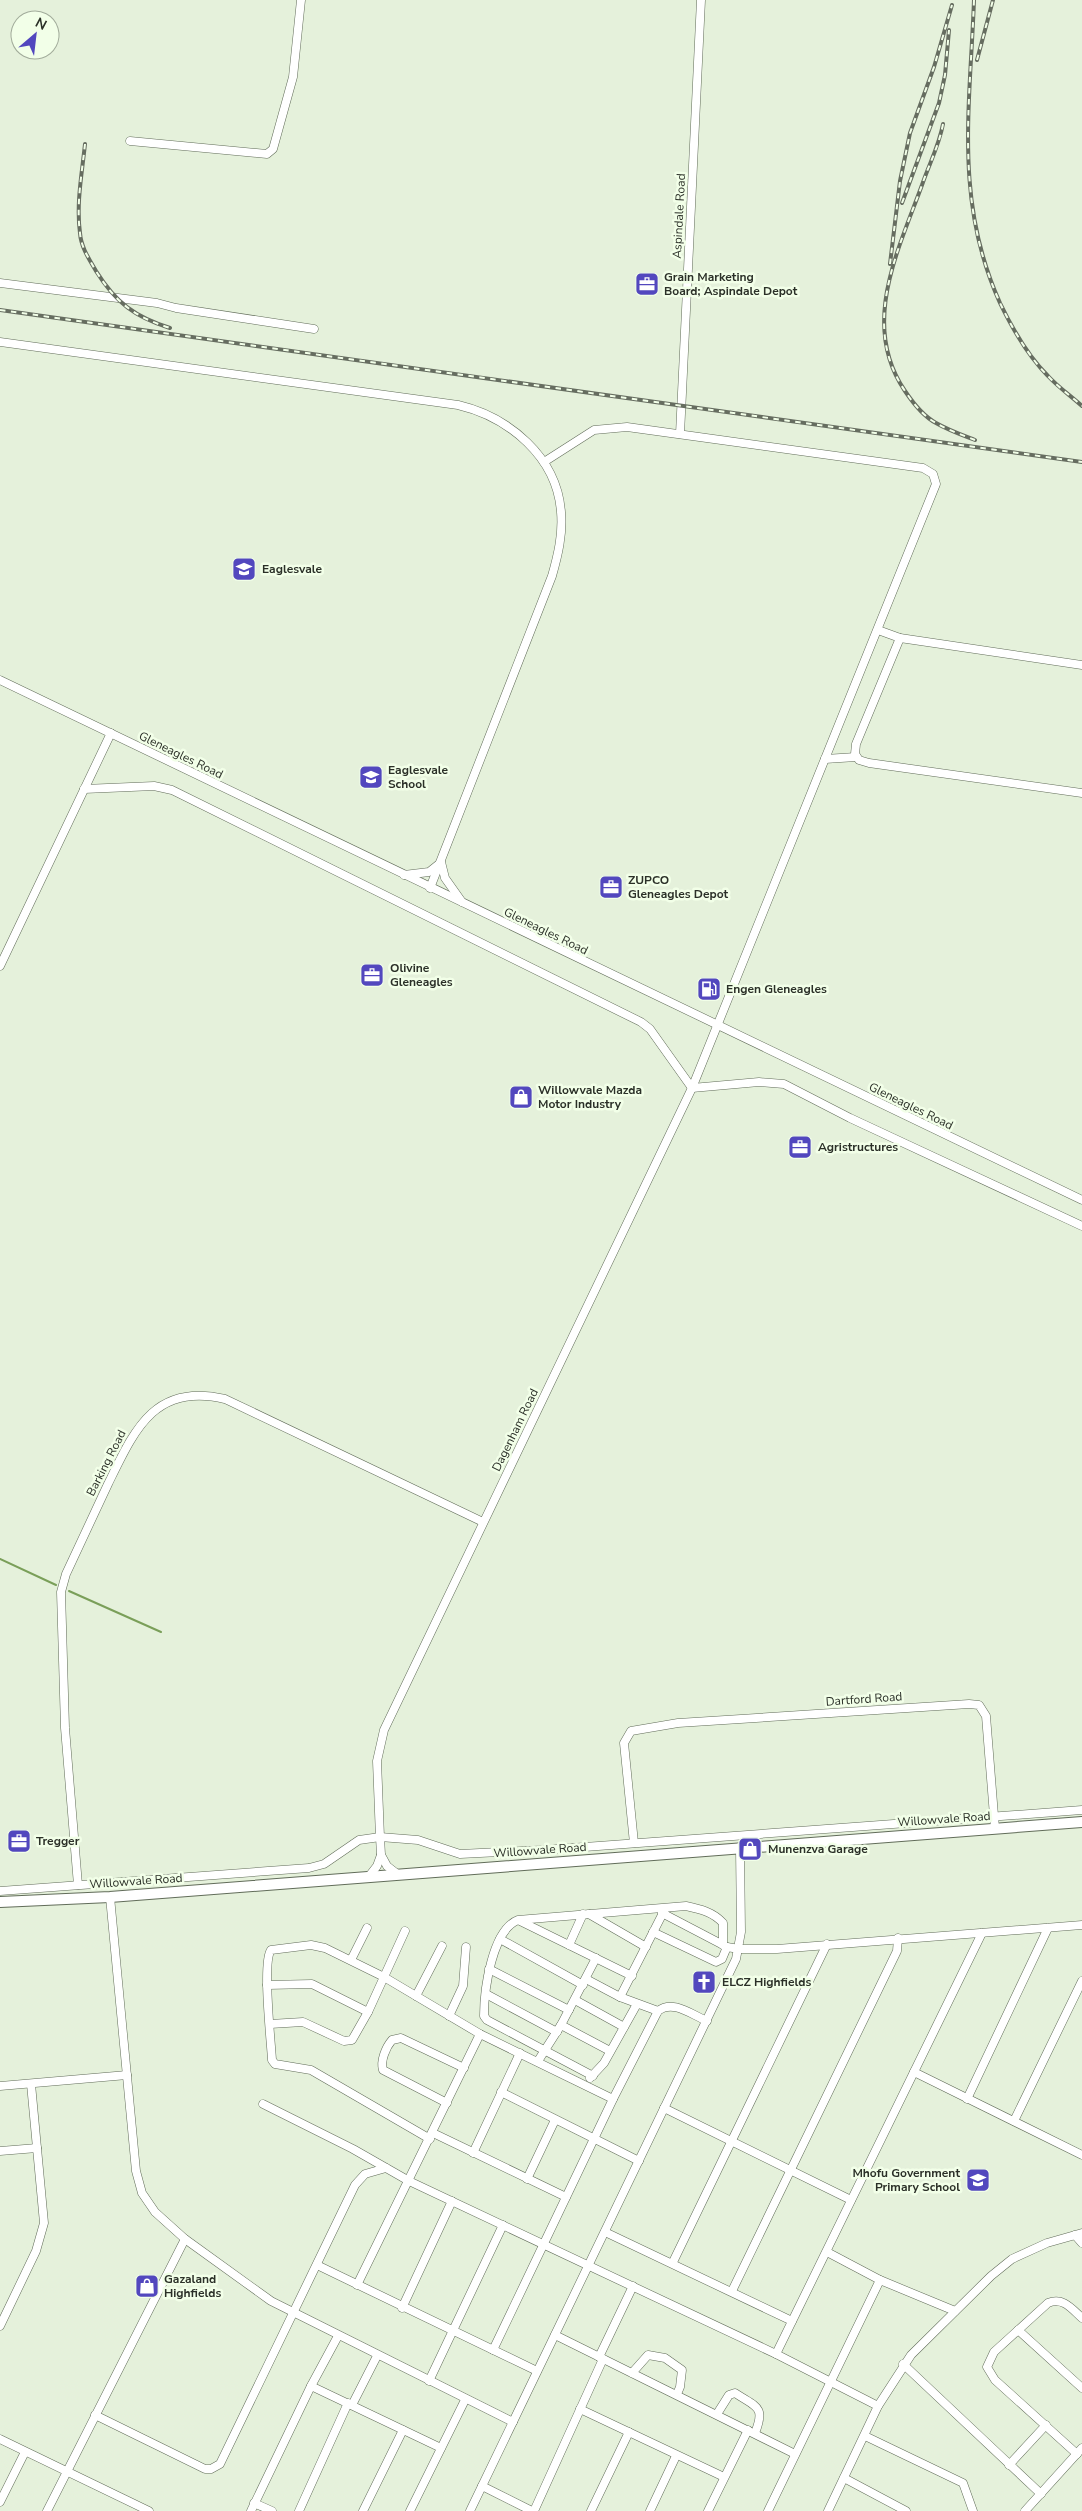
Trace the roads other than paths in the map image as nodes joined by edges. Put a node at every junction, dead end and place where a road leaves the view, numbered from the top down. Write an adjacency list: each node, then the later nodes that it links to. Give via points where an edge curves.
1 (300, 0): 3 (street, via 293,77 273,149 267,154)
2 (701, 0): 7 (street, Aspindale Road)
3 (130, 141)
4 (0, 282): 5 (street)
5 (314, 329)
6 (0, 342): 8 (street, via 458,405 509,426)
7 (680, 434): 8 (street, via 601,428 589,432); 9 (street, Dagenham Road, via 923,468 933,474 935,488)
8 (544, 462): 18 (street, via 556,486 561,509 558,554)
9 (878, 630): 10 (street); 15 (street, Dagenham Road)
10 (900, 638): 11 (street); 14 (street, via 856,744)
11 (1082, 664)
12 (0, 680): 13 (street, Gleneagles Road)
13 (111, 733): 16 (street); 19 (street, Gleneagles Road)
14 (856, 757): 15 (street); 17 (street, via 870,763)
15 (825, 759): 23 (street, Dagenham Road)
16 (84, 789): 22 (street); 24 (street, via 154,786 172,790 641,1022 650,1029)
17 (1082, 793)
18 (441, 862): 19 (street, via 429,872); 20 (street); 21 (street, via 445,878)
19 (401, 874): 20 (street, Gleneagles Road)
20 (430, 888): 21 (street, Gleneagles Road)
21 (464, 904): 23 (street, Gleneagles Road)
22 (0, 966)
23 (718, 1025): 24 (street, Dagenham Road); 25 (street, Gleneagles Road)
24 (692, 1088): 26 (street, via 759,1082 784,1084); 27 (street, Dagenham Road)
25 (1082, 1200)
26 (1082, 1226)
27 (483, 1522): 32 (street, Dagenham Road, via 384,1730 377,1761); 38 (street, Barking Road, via 225,1399 209,1395 192,1396 167,1402 154,1411 133,1433 66,1574 61,1592 65,1728)
28 (1082, 1810): 29 (street)
29 (994, 1816): 31 (street, Dartford Road); 33 (street); 33 (street, Dartford Road, via 988,1727 983,1709 975,1704 678,1723 637,1729 627,1734 624,1743)
30 (1082, 1822): 31 (main road, Willowvale Road)
31 (995, 1828): 34 (main road, Willowvale Road)
32 (380, 1837): 33 (street, via 418,1840 460,1854); 35 (street, Dagenham Road); 38 (street, via 359,1840 324,1864 309,1868)
33 (634, 1843)
34 (740, 1847): 36 (main road, Willowvale Road); 59 (street, via 742,1896)
35 (382, 1855): 36 (street, via 387,1866); 37 (street)
36 (396, 1873): 37 (main road, Willowvale Road)
37 (370, 1875): 40 (main road, Willowvale Road)
38 (78, 1885): 39 (street)
39 (0, 1890)
40 (110, 1896): 41 (main road, Willowvale Road); 88 (street)
41 (0, 1902)
42 (664, 1911): 43 (street); 49 (street); 56 (street); 56 (street, via 686,1906 717,1917 723,1923)
43 (586, 1914): 44 (street); 53 (street); 58 (street)
44 (518, 1920): 52 (street, via 510,1924); 53 (street)
45 (1082, 1926): 47 (street)
46 (367, 1928): 61 (street)
47 (1048, 1928): 50 (street); 95 (street)
48 (405, 1931): 64 (street)
49 (653, 1932): 56 (street, via 716,1962 722,1959); 58 (street)
50 (982, 1933): 51 (street); 87 (street)
51 (898, 1938): 54 (street); 110 (street, via 897,1951)
52 (500, 1939): 62 (street); 65 (street)
53 (569, 1944): 60 (street)
54 (827, 1944): 59 (street); 103 (street)
55 (442, 1946): 69 (street)
56 (725, 1946): 59 (street)
57 (466, 1947): 76 (street, via 463,1986)
58 (646, 1947): 63 (street)
59 (738, 1949): 77 (street)
60 (596, 1958): 63 (street); 65 (street)
61 (351, 1960): 64 (street); 67 (street, via 318,1946 275,1948 267,1957)
62 (490, 1968): 68 (street); 73 (street)
63 (632, 1976): 70 (street)
64 (384, 1977): 69 (street); 74 (street)
65 (584, 1982): 70 (street); 71 (street)
66 (1082, 1982): 100 (street)
67 (267, 1985): 74 (street, via 312,1984); 78 (street)
68 (486, 1994): 80 (street); 82 (street, via 485,2018)
69 (416, 1996): 76 (street)
70 (620, 1997): 72 (street)
71 (575, 2000): 73 (street); 79 (street)
72 (637, 2004): 75 (street); 79 (street)
73 (569, 2010): 80 (street)
74 (368, 2012): 78 (street, via 355,2036 348,2041 303,2022)
75 (658, 2012): 77 (street, via 673,2006); 94 (street)
76 (449, 2016): 81 (street)
77 (707, 2021): 98 (street)
78 (270, 2024): 101 (street, via 275,2064 311,2070)
79 (624, 2027): 83 (street)
80 (559, 2029): 82 (street); 83 (street)
81 (480, 2034): 84 (street); 86 (street)
82 (545, 2051): 85 (street); 89 (street)
83 (610, 2052): 89 (street)
84 (520, 2053): 85 (street); 93 (street)
85 (538, 2061): 90 (street)
86 (464, 2068): 96 (street); 96 (street, via 401,2038 388,2044 383,2070)
87 (914, 2072): 95 (street); 114 (street)
88 (127, 2075): 91 (street); 119 (street, via 136,2171 142,2193 155,2212)
89 (593, 2076): 90 (street)
90 (583, 2083): 94 (street)
91 (31, 2084): 92 (street); 104 (street)
92 (0, 2086)
93 (501, 2092): 99 (street); 106 (street)
94 (613, 2098): 102 (street)
95 (968, 2099): 100 (street)
96 (447, 2103): 101 (street)
97 (263, 2104): 109 (street)
98 (664, 2108): 103 (street); 108 (street)
99 (555, 2120): 102 (street); 111 (street)
100 (1014, 2121): 107 (street)
101 (431, 2136): 106 (street); 112 (street)
102 (594, 2140): 108 (street); 113 (street)
103 (733, 2140): 110 (street); 123 (street)
104 (37, 2148): 105 (street); 135 (street, via 44,2223 36,2251)
105 (0, 2150)
106 (473, 2153): 111 (street)
107 (1082, 2155)
108 (639, 2161): 117 (street)
109 (386, 2168): 112 (street); 124 (street, via 371,2171 359,2179)
110 (791, 2170): 114 (street); 129 (street)
111 (527, 2179): 113 (street)
112 (409, 2181): 115 (street); 127 (street)
113 (566, 2197): 121 (street)
114 (850, 2200): 122 (street)
115 (452, 2201): 116 (street); 130 (street)
116 (503, 2225): 121 (street); 137 (street)
117 (605, 2232): 123 (street); 125 (street)
118 (1078, 2234): 120 (street); 131 (street, via 1047,2243 1012,2259)
119 (185, 2239): 132 (street); 157 (street)
120 (1082, 2243)
121 (544, 2245): 125 (street); 140 (street)
122 (827, 2252): 126 (street); 134 (street)
123 (673, 2262): 129 (street)
124 (316, 2265): 127 (street); 132 (street)
125 (589, 2265): 128 (street); 138 (street)
126 (880, 2280): 131 (street); 148 (street)
127 (357, 2285): 130 (street)
128 (633, 2286): 141 (street); 143 (street)
129 (732, 2291): 134 (street)
130 (402, 2308): 137 (street)
131 (955, 2311): 144 (street)
132 (292, 2313): 139 (street); 157 (street, via 222,2460 216,2466 205,2469)
133 (1082, 2318): 136 (street, via 1065,2302 1052,2301)
134 (792, 2321): 141 (street)
135 (0, 2326)
136 (1018, 2330): 150 (street); 159 (street, via 994,2352 986,2367 995,2380)
137 (451, 2331): 140 (street); 147 (street)
138 (555, 2335): 143 (street); 145 (street)
139 (338, 2336): 142 (street); 149 (street)
140 (493, 2350): 145 (street)
141 (776, 2354): 148 (street)
142 (377, 2356): 147 (street); 153 (street)
143 (601, 2358): 146 (street); 155 (street)
144 (903, 2364): 154 (street); 170 (street)
145 (536, 2371): 158 (street)
146 (632, 2373): 151 (street); 151 (street, via 648,2356 665,2358 682,2370)
147 (429, 2381): 152 (street)
148 (832, 2382): 154 (street); 168 (street)
149 (311, 2386): 153 (street); 177 (street)
150 (1082, 2388)
151 (677, 2394): 156 (street)
152 (466, 2400): 158 (street); 165 (street)
153 (350, 2404): 160 (street); 181 (street)
154 (878, 2406): 163 (street)
155 (580, 2409): 162 (street); 185 (street)
156 (717, 2414): 161 (street); 161 (street, via 729,2395 735,2394 760,2413 761,2418)
157 (95, 2415): 171 (street)
158 (513, 2422): 174 (street)
159 (1046, 2425): 166 (street); 170 (street)
160 (403, 2430): 165 (street); 182 (street)
161 (752, 2431): 168 (street); 172 (street)
162 (629, 2432): 169 (street); 186 (street)
163 (865, 2436): 173 (street); 192 (street, via 963,2483)
164 (0, 2439): 167 (street)
165 (441, 2448): 183 (street)
166 (1080, 2451): 175 (street)
167 (24, 2452): 171 (street); 176 (street)
168 (795, 2454): 189 (street)
169 (676, 2456): 172 (street); 187 (street)
170 (1009, 2465): 175 (street)
171 (67, 2472): 178 (street); 179 (street)
172 (724, 2477): 188 (street)
173 (844, 2478): 190 (street); 191 (street)
174 (482, 2486): 184 (street); 185 (street)
175 (1041, 2494): 193 (street)
176 (0, 2502)
177 (253, 2507): 180 (street)
178 (48, 2511)
179 (149, 2511)
180 (272, 2511)
181 (299, 2511)
182 (363, 2511)
183 (410, 2511)
184 (470, 2511)
185 (533, 2511)
186 (591, 2511)
187 (650, 2511)
188 (708, 2511)
189 (768, 2511)
190 (828, 2511)
191 (906, 2511)
192 (973, 2511)
193 (1025, 2511)

